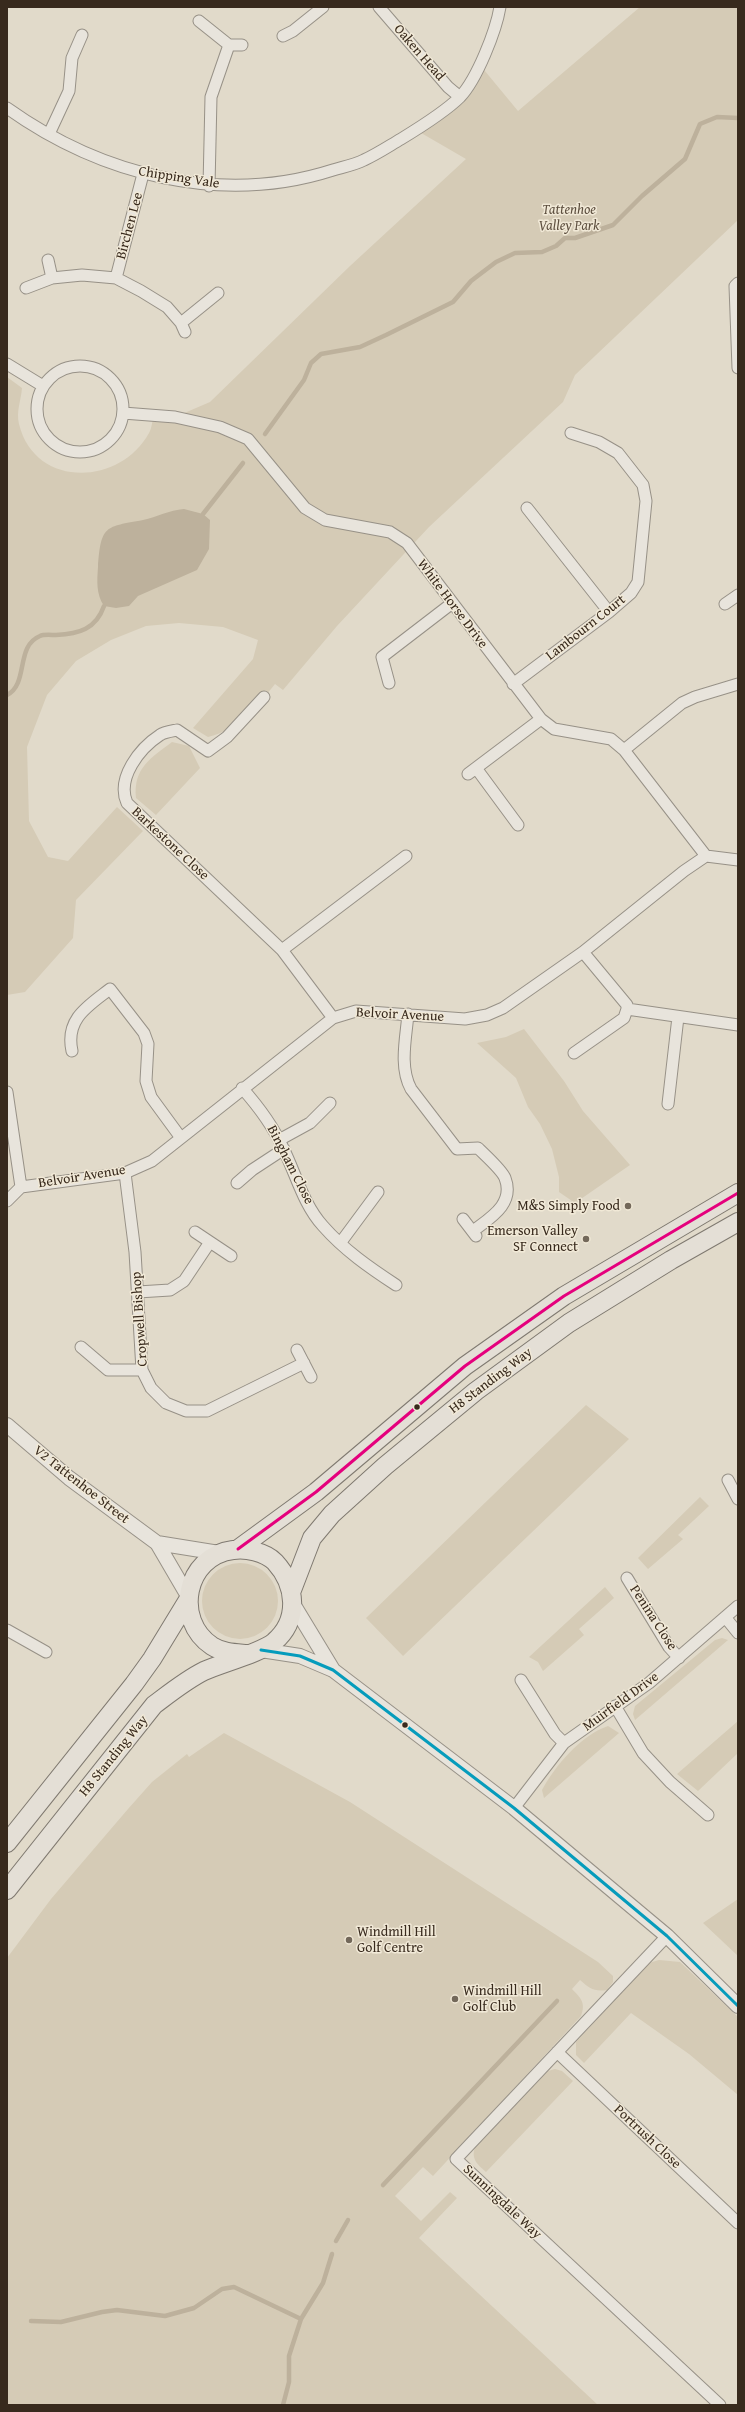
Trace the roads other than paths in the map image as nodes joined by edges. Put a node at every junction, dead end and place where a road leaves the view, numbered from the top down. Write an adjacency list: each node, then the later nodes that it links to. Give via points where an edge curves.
1 (323, 7): 6 (street, via 291,27)
2 (379, 7): 9 (street, Oaken Head, via 448,87)
3 (500, 7): 9 (street, Chipping Vale, via 497,27 480,65)
4 (198, 22): 7 (street)
5 (82, 35): 11 (street, via 72,58 69,91)
6 (283, 36)
7 (229, 45): 8 (street); 13 (street, via 211,97)
8 (242, 45)
9 (460, 97): 13 (street, Chipping Vale, via 416,130 364,160 314,176 263,185)
10 (8, 110): 11 (street, Chipping Vale)
11 (49, 134): 12 (street, Chipping Vale, via 100,159)
12 (143, 174): 13 (street, Chipping Vale); 16 (street, Birchen Lee)
13 (209, 186)
14 (48, 260): 15 (street)
15 (52, 278): 16 (street, Birchen Lee, via 82,275); 18 (street, Birchen Lee)
16 (116, 278): 19 (street, Birchen Lee, via 167,307 183,327)
17 (738, 284): 21 (street, via 735,286)
18 (26, 288)
19 (218, 293)
20 (7, 364): 22 (street)
21 (738, 368)
22 (43, 386): 23 (street, via 66,368 94,368 106,375 116,386 122,399); 23 (street, via 38,399 40,427 48,438 66,449 87,452 100,447 119,427)
23 (123, 413): 26 (street, White Horse Drive, via 175,417 220,427 248,439 305,508 326,520 390,532 407,543)
24 (572, 433): 27 (street, Lambourn Court, via 599,442 618,453 643,485 646,501 638,582 631,593)
25 (527, 508): 27 (street)
26 (451, 604): 28 (street, via 382,657); 29 (street, White Horse Drive)
27 (609, 612): 29 (street, Lambourn Court)
28 (389, 683)
29 (513, 684): 32 (street, White Horse Drive)
30 (738, 684): 33 (street, via 682,703)
31 (264, 697): 38 (street, Barkestone Close, via 227,737 208,750 177,730 161,734 142,750 126,776 124,796 127,803)
32 (541, 719): 33 (street, White Horse Drive, via 554,729 611,739); 34 (street, via 472,771)
33 (624, 750): 36 (street, White Horse Drive)
34 (518, 825)
35 (406, 856): 38 (street)
36 (706, 856): 37 (street); 39 (street, Belvoir Avenue)
37 (738, 860)
38 (282, 950): 43 (street, Barkestone Close)
39 (583, 952): 40 (street, via 627,1005); 41 (street, Belvoir Avenue, via 518,999 488,1014 465,1019)
40 (627, 1009): 42 (street); 46 (street, via 624,1018)
41 (408, 1014): 43 (street, Belvoir Avenue, via 356,1011); 59 (street, via 405,1078 457,1149 478,1148 505,1178 506,1196 503,1206 475,1234)
42 (678, 1017): 44 (street); 50 (street)
43 (333, 1018): 47 (street, Belvoir Avenue)
44 (738, 1024)
45 (72, 1051): 51 (street, via 70,1032 80,1012 110,989 144,1033 148,1044 146,1081 150,1097)
46 (574, 1053)
47 (242, 1088): 51 (street, Belvoir Avenue); 52 (street, Bingham Close, via 258,1106)
48 (7, 1092): 55 (street)
49 (330, 1103): 52 (street, via 310,1123)
50 (668, 1104)
51 (181, 1138): 53 (street, Belvoir Avenue, via 152,1161)
52 (282, 1144): 54 (street); 63 (street, Bingham Close, via 299,1188 323,1226)
53 (125, 1172): 55 (street, Belvoir Avenue); 66 (street, Cropwell Bishop)
54 (237, 1183)
55 (21, 1187): 58 (street, Belvoir Avenue)
56 (378, 1192): 63 (street)
57 (738, 1193): 76 (highway, H8 Standing Way, via 564,1296 471,1362 316,1492)
58 (7, 1201)
59 (463, 1219)
60 (738, 1222): 79 (highway, H8 Standing Way, via 569,1323 476,1391 385,1466 332,1514 312,1538)
61 (195, 1232): 62 (street)
62 (210, 1242): 64 (street); 66 (street, via 184,1281 170,1290)
63 (341, 1242): 65 (street, Bingham Close, via 356,1258)
64 (231, 1256)
65 (396, 1285)
66 (138, 1292): 70 (street, Cropwell Bishop)
67 (81, 1347): 70 (street, via 108,1370)
68 (297, 1350): 69 (street)
69 (304, 1363): 70 (street, Cropwell Bishop, via 207,1411 186,1411 166,1403 151,1388); 71 (street)
70 (142, 1370)
71 (311, 1377)
72 (7, 1425): 75 (street, V2 Tattenhoe Street, via 69,1478)
73 (728, 1480): 74 (street)
74 (738, 1499)
75 (157, 1544): 77 (street, V2 Tattenhoe Street); 80 (street, V2 Tattenhoe Street)
76 (238, 1549): 77 (highway); 79 (highway, via 256,1552 272,1560 285,1573)
77 (219, 1553): 80 (highway, via 207,1560 198,1571 191,1583)
78 (627, 1578): 87 (street, Penina Close, via 669,1647)
79 (292, 1597): 86 (highway, via 290,1618 284,1631 274,1642); 88 (street)
80 (188, 1598): 86 (highway, via 190,1618 203,1638 212,1646 229,1653); 94 (highway, H8 Standing Way, via 134,1684)
81 (738, 1606): 82 (street, Muirfield Drive)
82 (725, 1617): 84 (street); 87 (street, Muirfield Drive)
83 (7, 1630): 85 (street)
84 (738, 1633)
85 (46, 1652)
86 (254, 1652): 88 (street, via 300,1656); 95 (highway, H8 Standing Way, via 203,1672 154,1705)
87 (679, 1658): 90 (street, Muirfield Drive, via 649,1683)
88 (333, 1670): 92 (street)
89 (522, 1680): 91 (street, via 555,1734)
90 (614, 1706): 91 (street, Muirfield Drive); 93 (street, via 643,1752 670,1782)
91 (564, 1743): 92 (street, Muirfield Drive)
92 (514, 1808): 96 (street)
93 (708, 1815)
94 (7, 1843)
95 (7, 1890)
96 (667, 1936): 97 (street); 98 (street, Sunningdale Way)
97 (738, 2006)
98 (557, 2052): 99 (street, Portrush Close); 100 (street, Sunningdale Way, via 456,2159)
99 (738, 2223)
100 (720, 2405)

